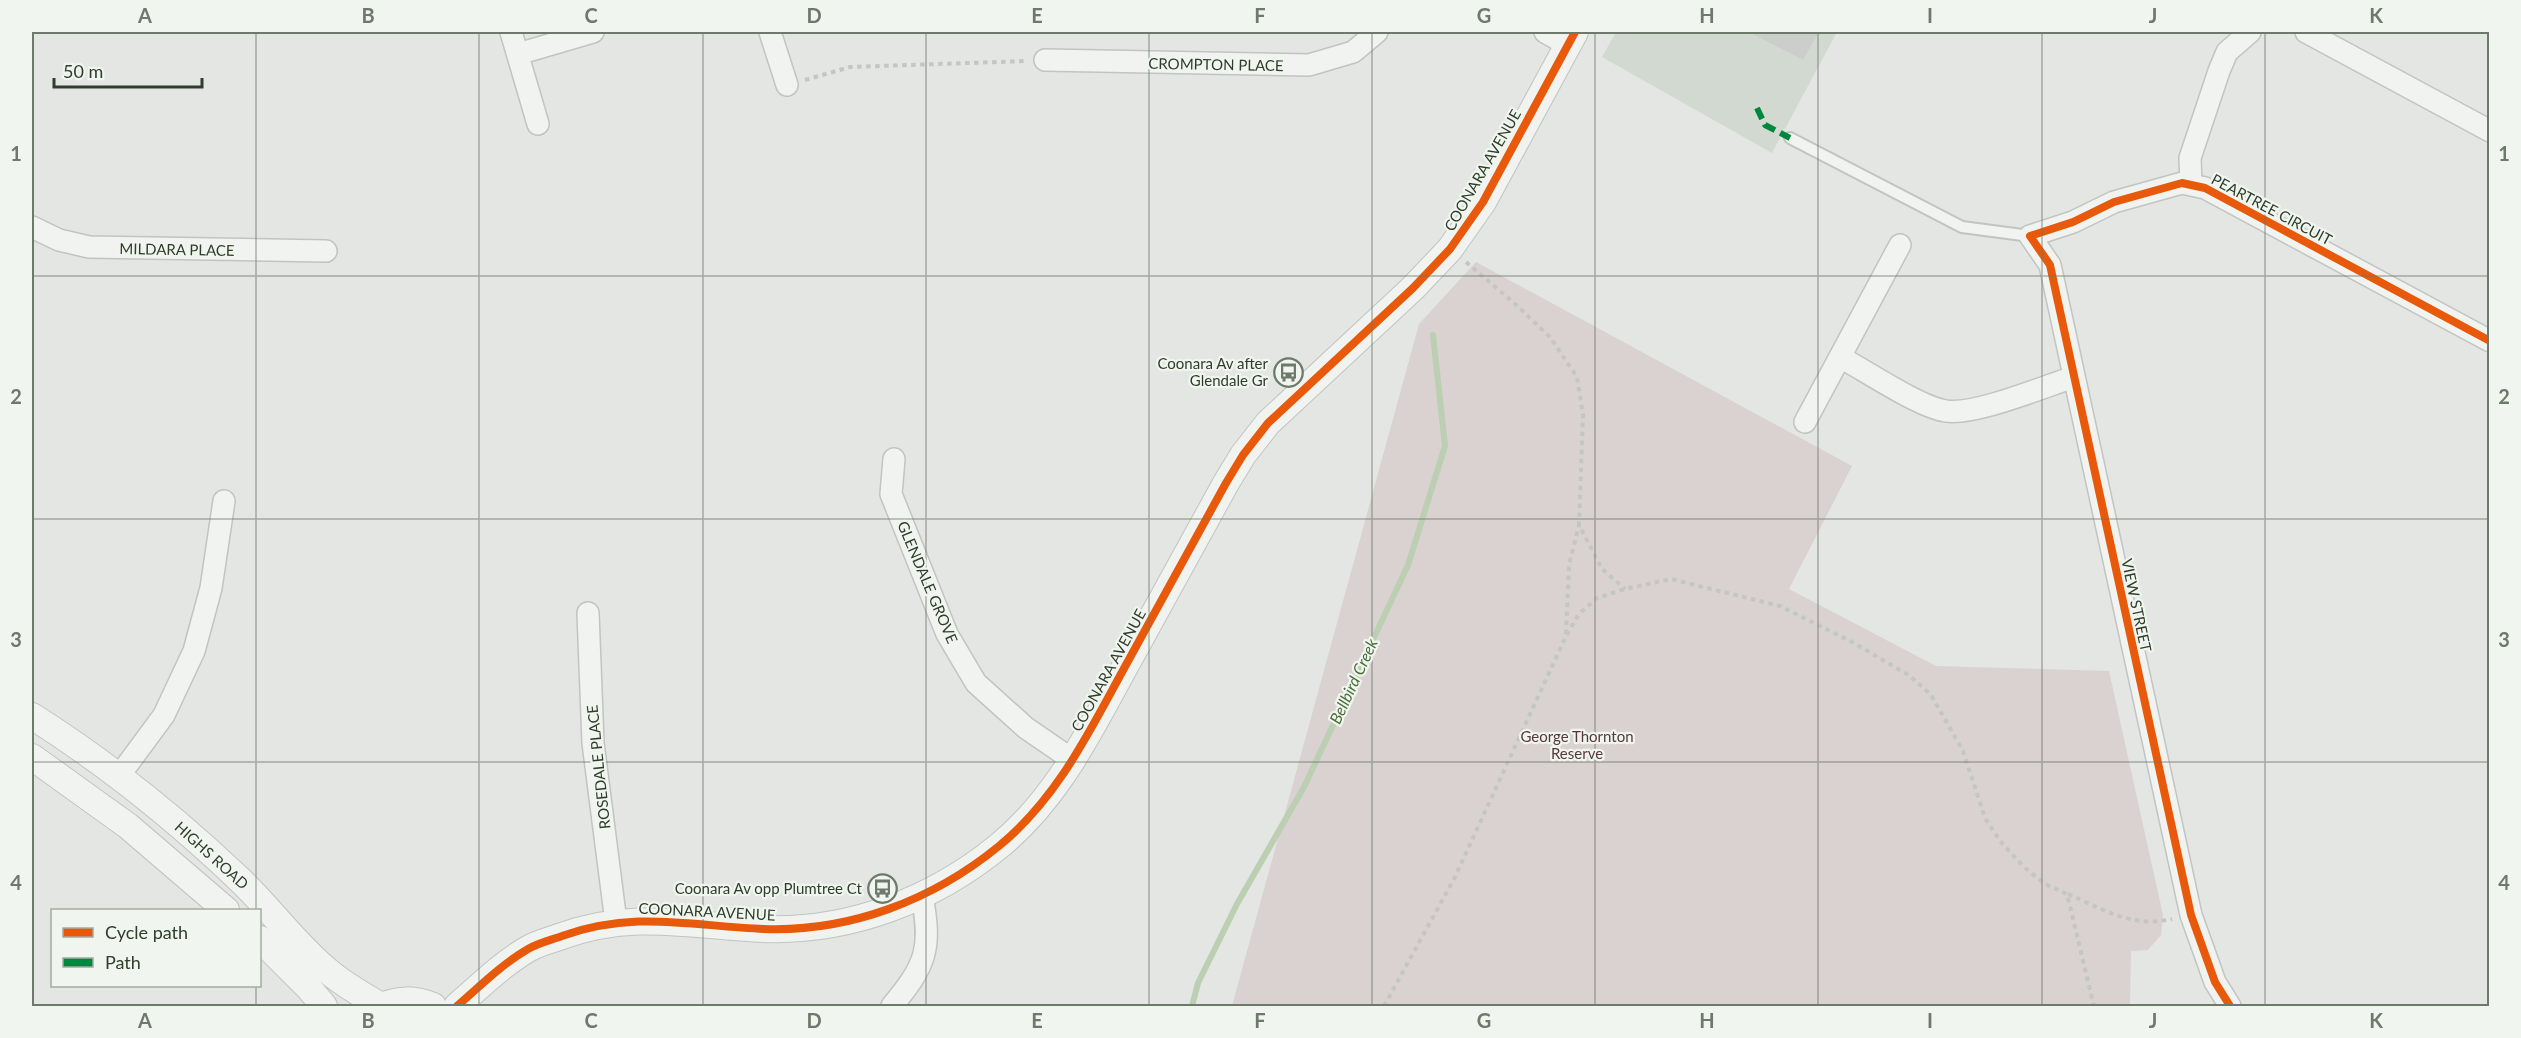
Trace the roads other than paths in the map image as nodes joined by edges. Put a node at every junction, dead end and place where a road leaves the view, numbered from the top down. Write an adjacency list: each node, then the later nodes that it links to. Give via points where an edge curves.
1 (511, 32): 9 (street)
2 (593, 32): 9 (street)
3 (770, 32): 11 (street)
4 (1377, 32): 10 (street, CROMPTON PLACE, via 1353,52 1309,65)
5 (1545, 32): 8 (street)
6 (2250, 32): 15 (street, PEARTREE CIRCUIT, via 2227,52 2219,71 2190,158)
7 (2306, 32): 13 (street)
8 (1572, 38): 29 (street, COONARA AVENUE, via 1483,202 1450,249 1268,423 1244,455)
9 (518, 54): 12 (street)
10 (1046, 60)
11 (787, 86)
12 (538, 124)
13 (2490, 131)
14 (1791, 138): 17 (lane, via 1962,226)
15 (2191, 185): 17 (street, PEARTREE CIRCUIT, via 2182,183 2114,202 2073,222); 20 (street, PEARTREE CIRCUIT, via 2205,188)
16 (32, 227): 19 (street, MILDARA PLACE, via 59,240 89,247)
17 (2030, 236): 22 (street, VIEW STREET, via 2050,266)
18 (1900, 245): 21 (street)
19 (326, 251)
20 (2490, 341)
21 (1840, 357): 22 (street, via 1927,405 1947,411 1972,410); 23 (street)
22 (2074, 377): 40 (street, VIEW STREET, via 2191,915 2215,982)
23 (1805, 422)
24 (894, 459): 29 (street, GLENDALE GROVE, via 891,494 947,634 976,683 1026,728)
25 (224, 501): 30 (street, via 211,588 194,651 164,715)
26 (588, 613): 33 (street, ROSEDALE PLACE, via 593,743)
27 (32, 716): 30 (street, HIGHS ROAD)
28 (32, 757): 32 (street, via 128,826)
29 (1074, 761): 31 (street, COONARA AVENUE, via 1029,818 1000,845)
30 (119, 776): 36 (street, HIGHS ROAD, via 226,866 329,972)
31 (922, 896): 33 (street, COONARA AVENUE, via 878,914 805,928 764,929 672,920); 39 (street, via 928,925 924,959 915,978)
32 (225, 909)
33 (616, 921): 38 (street, COONARA AVENUE, via 529,948)
34 (261, 940): 35 (street)
35 (324, 1006)
36 (381, 1006): 37 (street, via 397,1000)
37 (433, 1006)
38 (457, 1006)
39 (892, 1006)
40 (2230, 1006)

